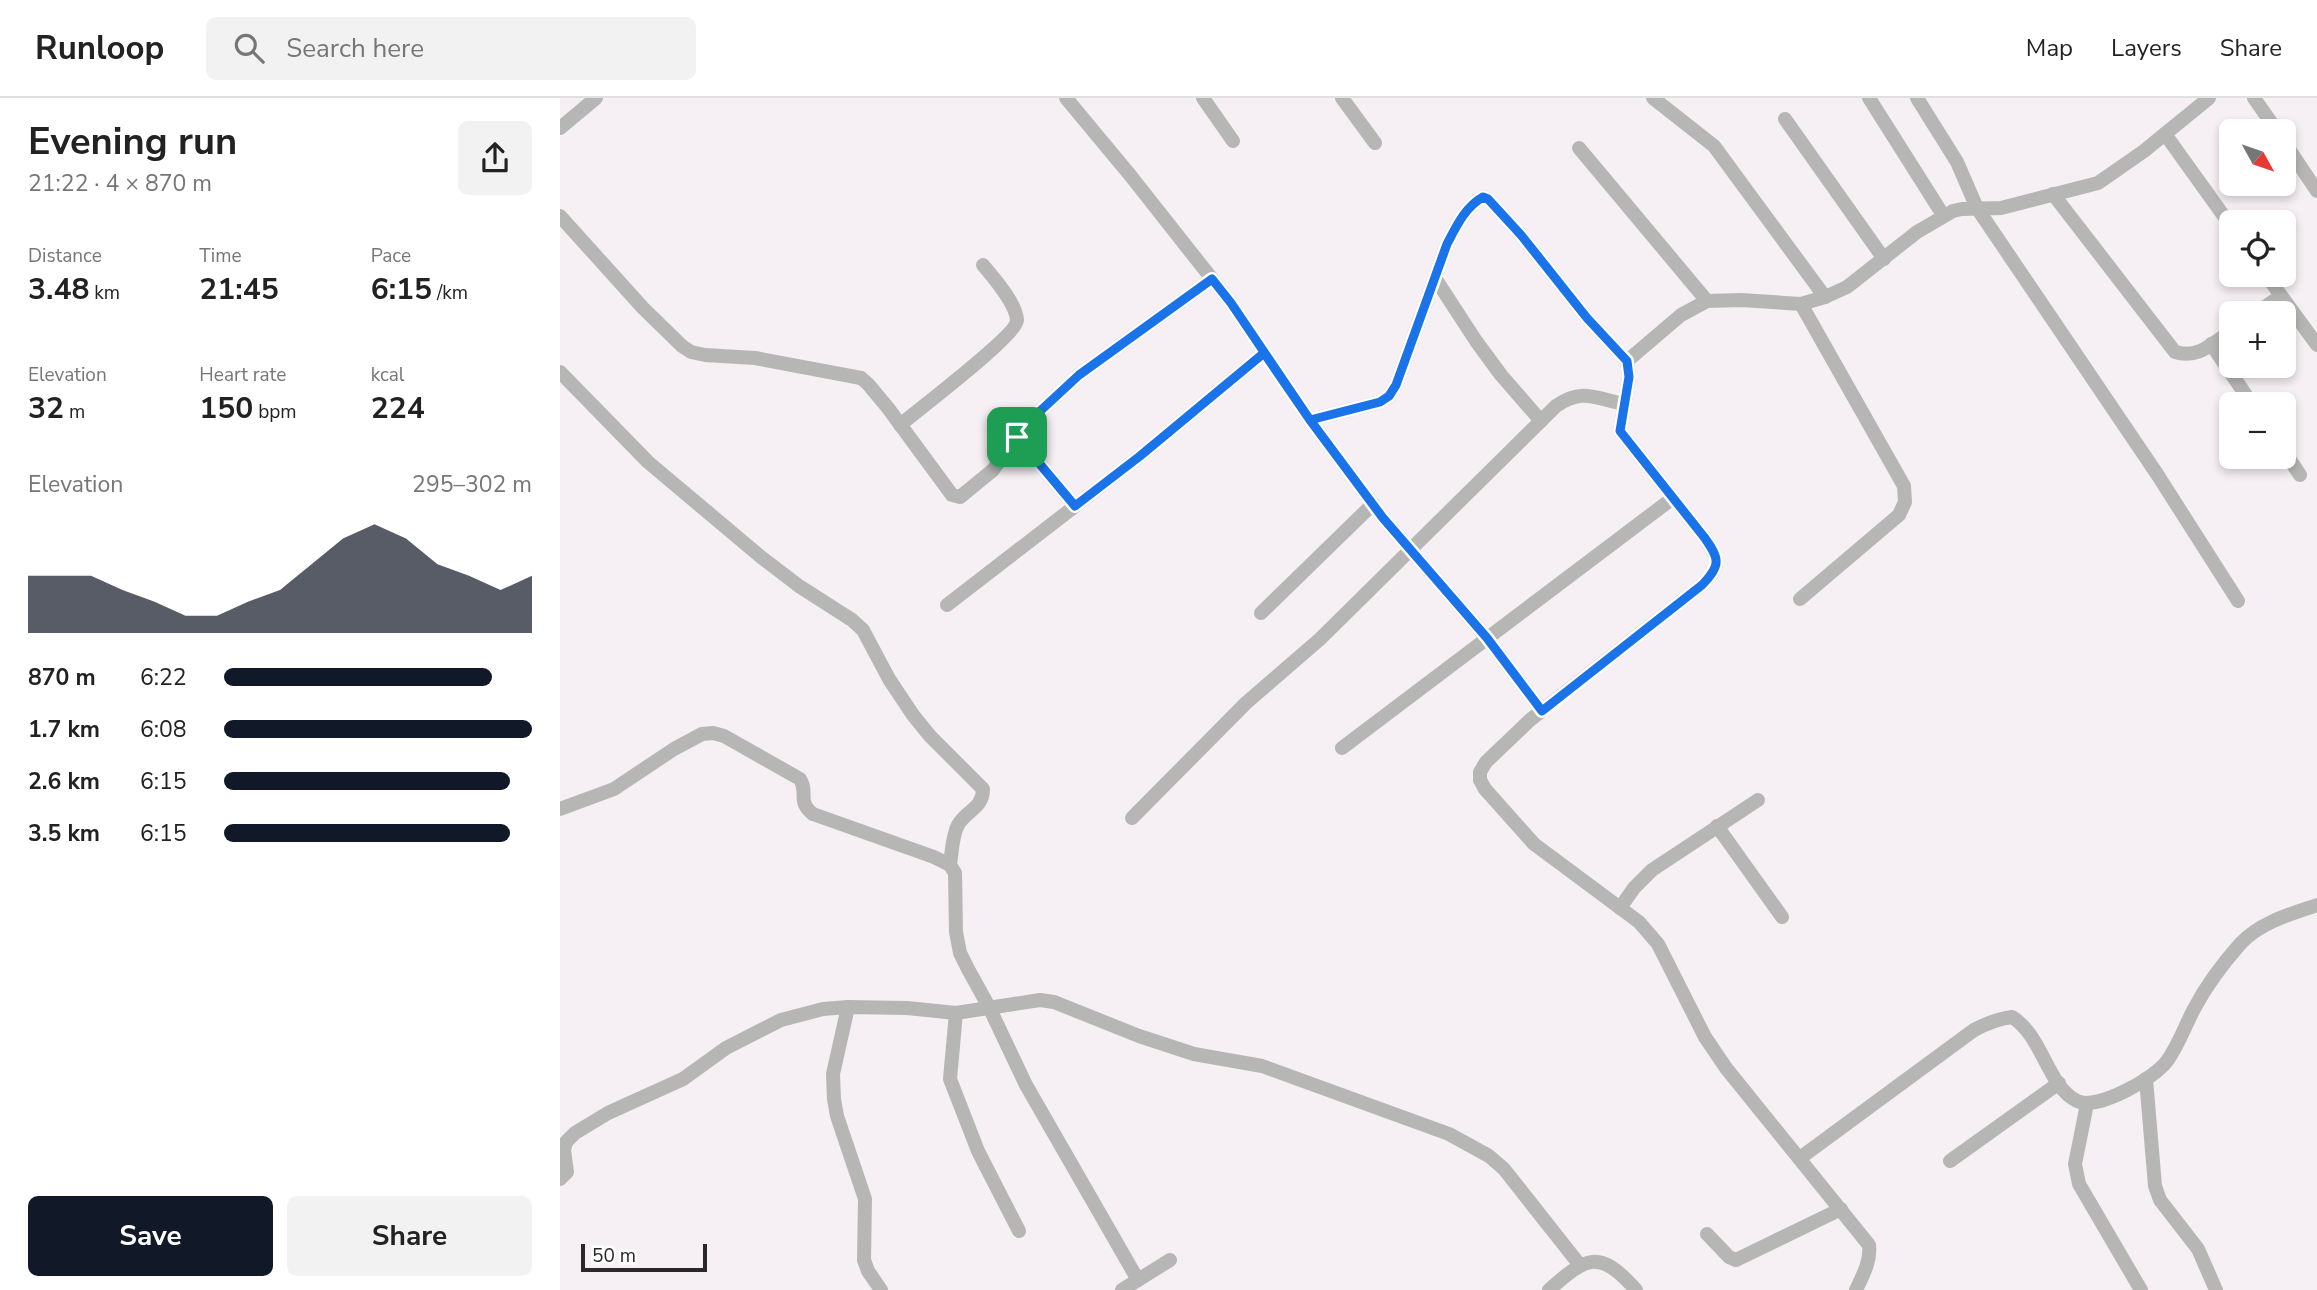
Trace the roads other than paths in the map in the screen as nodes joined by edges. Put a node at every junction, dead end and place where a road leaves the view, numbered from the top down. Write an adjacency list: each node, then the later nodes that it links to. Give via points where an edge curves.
1 (596, 98): 12 (street)
2 (1066, 98): 27 (street)
3 (1203, 98): 14 (street)
4 (1342, 98): 15 (street)
5 (1653, 98): 30 (street, via 1714,146)
6 (1869, 98): 22 (street)
7 (1917, 98): 20 (street, via 1958,162)
8 (2254, 98): 11 (street)
9 (2200, 101): 13 (street)
10 (1785, 119): 24 (street)
11 (2269, 119)
12 (560, 128)
13 (2165, 134): 19 (street, via 2098,183); 21 (street)
14 (1233, 141)
15 (1375, 143)
16 (1579, 148): 31 (street)
17 (2296, 160): 18 (street)
18 (2317, 191)
19 (2053, 194): 20 (street, via 2001,208); 35 (street, via 2175,352 2192,355)
20 (1977, 208): 22 (street); 53 (street)
21 (2220, 210)
22 (1943, 215): 24 (street)
23 (560, 216): 44 (street, via 643,308 691,352 755,358 861,378)
24 (1884, 259): 30 (street)
25 (983, 265): 44 (street, via 1015,311 1014,328)
26 (1435, 278): 38 (street, via 1457,225 1477,200 1488,199); 42 (street, via 1389,396); 43 (street, via 1501,375)
27 (1212, 279): 37 (street); 45 (street, via 1079,375)
28 (2275, 287): 29 (street)
29 (2281, 296): 32 (street); 36 (street)
30 (1825, 298): 33 (street)
31 (1707, 301): 33 (street); 38 (street, via 1681,315)
32 (2274, 301)
33 (1801, 304): 52 (street, via 1904,486 1905,502 1899,515)
34 (2219, 339): 35 (street)
35 (2211, 344): 40 (street)
36 (2317, 345)
37 (1264, 353): 42 (street); 50 (street)
38 (1627, 361): 41 (street)
39 (560, 372): 63 (street, via 648,462 761,557 863,630 913,715 983,789 978,806 957,827)
40 (2244, 392)
41 (1623, 404): 43 (street, via 1570,397); 48 (street, via 1620,431)
42 (1310, 420): 49 (street)
43 (1541, 421): 51 (street)
44 (900, 425): 45 (street, via 951,495 960,497 993,470)
45 (1017, 437): 50 (street)
46 (2296, 469): 47 (street)
47 (2300, 475)
48 (1673, 498): 56 (street); 57 (street, via 1716,554 1713,574)
49 (1373, 504): 51 (street); 55 (street)
50 (1075, 506): 54 (street)
51 (1411, 551): 56 (street); 61 (street, via 1246,703)
52 (1800, 599)
53 (2238, 601)
54 (947, 605)
55 (1261, 613)
56 (1487, 638): 57 (street); 58 (street)
57 (1542, 711): 65 (street, via 1486,762 1480,780 1534,844)
58 (1342, 748)
59 (1758, 800): 62 (street)
60 (560, 809): 63 (street, via 614,789 674,749 713,733 800,779 802,800 813,814)
61 (1132, 818)
62 (1717, 826): 65 (street, via 1652,870); 66 (street)
63 (950, 865): 68 (street, via 955,873 960,953)
64 (2317, 905): 70 (street, via 2271,922 2242,942 2196,1006 2168,1060)
65 (1620, 908): 74 (street, via 1651,934 1705,1037)
66 (1782, 917)
67 (848, 1007): 69 (street); 73 (street, via 781,1020 746,1036 684,1079); 83 (street, via 833,1074 834,1099 865,1199 864,1260)
68 (989, 1007): 69 (street); 81 (street, via 1054,1002 1139,1036 1195,1054 1262,1066 1449,1134 1504,1169); 82 (street, via 1026,1085)
69 (956, 1013): 78 (street, via 950,1079 978,1151)
70 (2146, 1079): 72 (street); 89 (street, via 2155,1186 2160,1200 2198,1249)
71 (2059, 1083): 72 (street, via 2078,1102); 74 (street, via 2026,1028 2012,1017 1990,1021); 75 (street)
72 (2087, 1104): 88 (street, via 2075,1164 2079,1184)
73 (563, 1138): 76 (street, via 567,1172)
74 (1800, 1158): 77 (street)
75 (1950, 1161)
76 (560, 1179)
77 (1841, 1209): 79 (street, via 1736,1260); 87 (street, via 1868,1245 1870,1255)
78 (1019, 1231)
79 (1707, 1234)
80 (1170, 1260): 82 (street)
81 (1580, 1264): 85 (street); 86 (street, via 1602,1263)
82 (1138, 1280): 84 (street)
83 (881, 1290)
84 (1122, 1290)
85 (1549, 1290)
86 (1636, 1290)
87 (1856, 1290)
88 (2141, 1290)
89 (2216, 1290)

